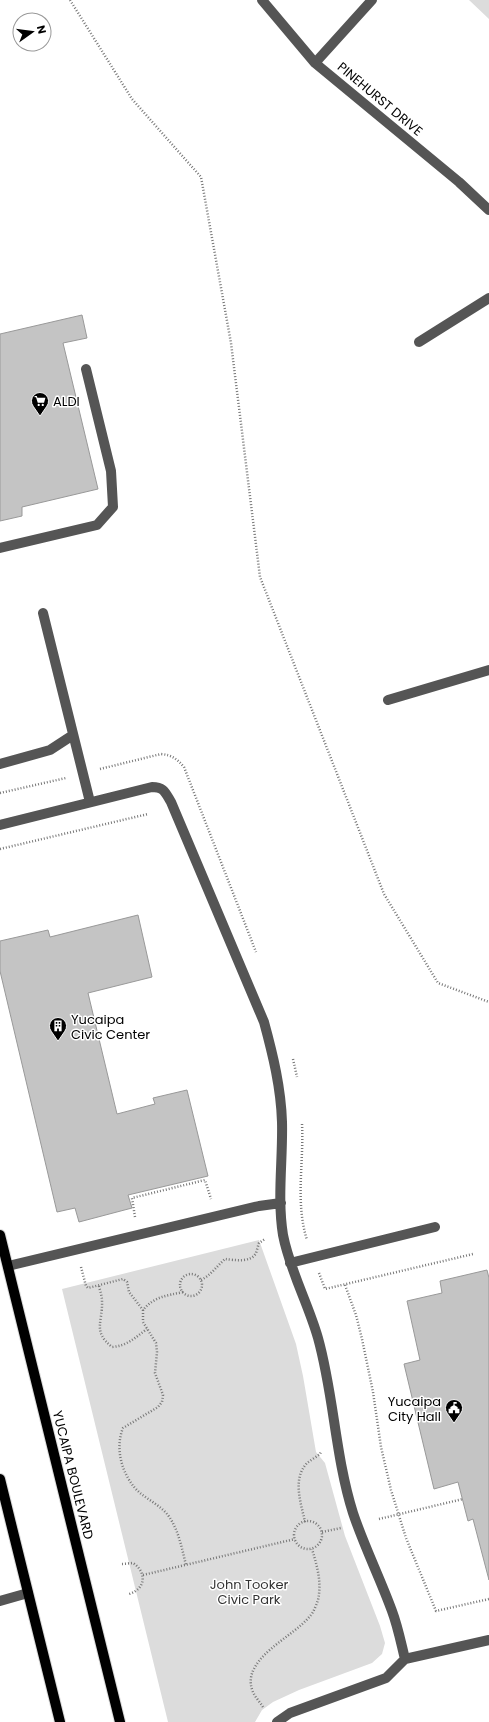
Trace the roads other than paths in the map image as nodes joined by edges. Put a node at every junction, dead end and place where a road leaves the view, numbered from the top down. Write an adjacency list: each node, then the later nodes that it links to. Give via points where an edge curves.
1 (262, 0): 3 (street, PINEHURST DRIVE)
2 (372, 0): 3 (street)
3 (315, 63): 4 (street, PINEHURST DRIVE, via 459,182)
4 (489, 210)
5 (489, 298): 6 (street)
6 (419, 342)
7 (86, 369): 8 (street, via 111,471 113,507 97,524)
8 (0, 548)
9 (43, 613): 12 (street)
10 (489, 670): 11 (street)
11 (388, 700)
12 (73, 735): 13 (street, via 50,750); 14 (street)
13 (0, 764)
14 (90, 802): 15 (street); 16 (street, via 159,787 166,792 171,802 264,1022 272,1051 282,1122)
15 (0, 825)
16 (281, 1203): 19 (street, via 283,1234); 20 (street, via 259,1206)
17 (435, 1226): 19 (street)
18 (0, 1235): 20 (main road, YUCAIPA BOULEVARD)
19 (290, 1262): 25 (street, via 318,1337 353,1513 393,1613)
20 (8, 1266): 27 (main road, YUCAIPA BOULEVARD)
21 (0, 1479): 22 (main road)
22 (28, 1594): 23 (street); 26 (main road)
23 (0, 1601)
24 (489, 1640): 25 (street)
25 (405, 1659): 28 (street, via 386,1678 290,1713)
26 (60, 1722)
27 (120, 1722)
28 (277, 1722)

